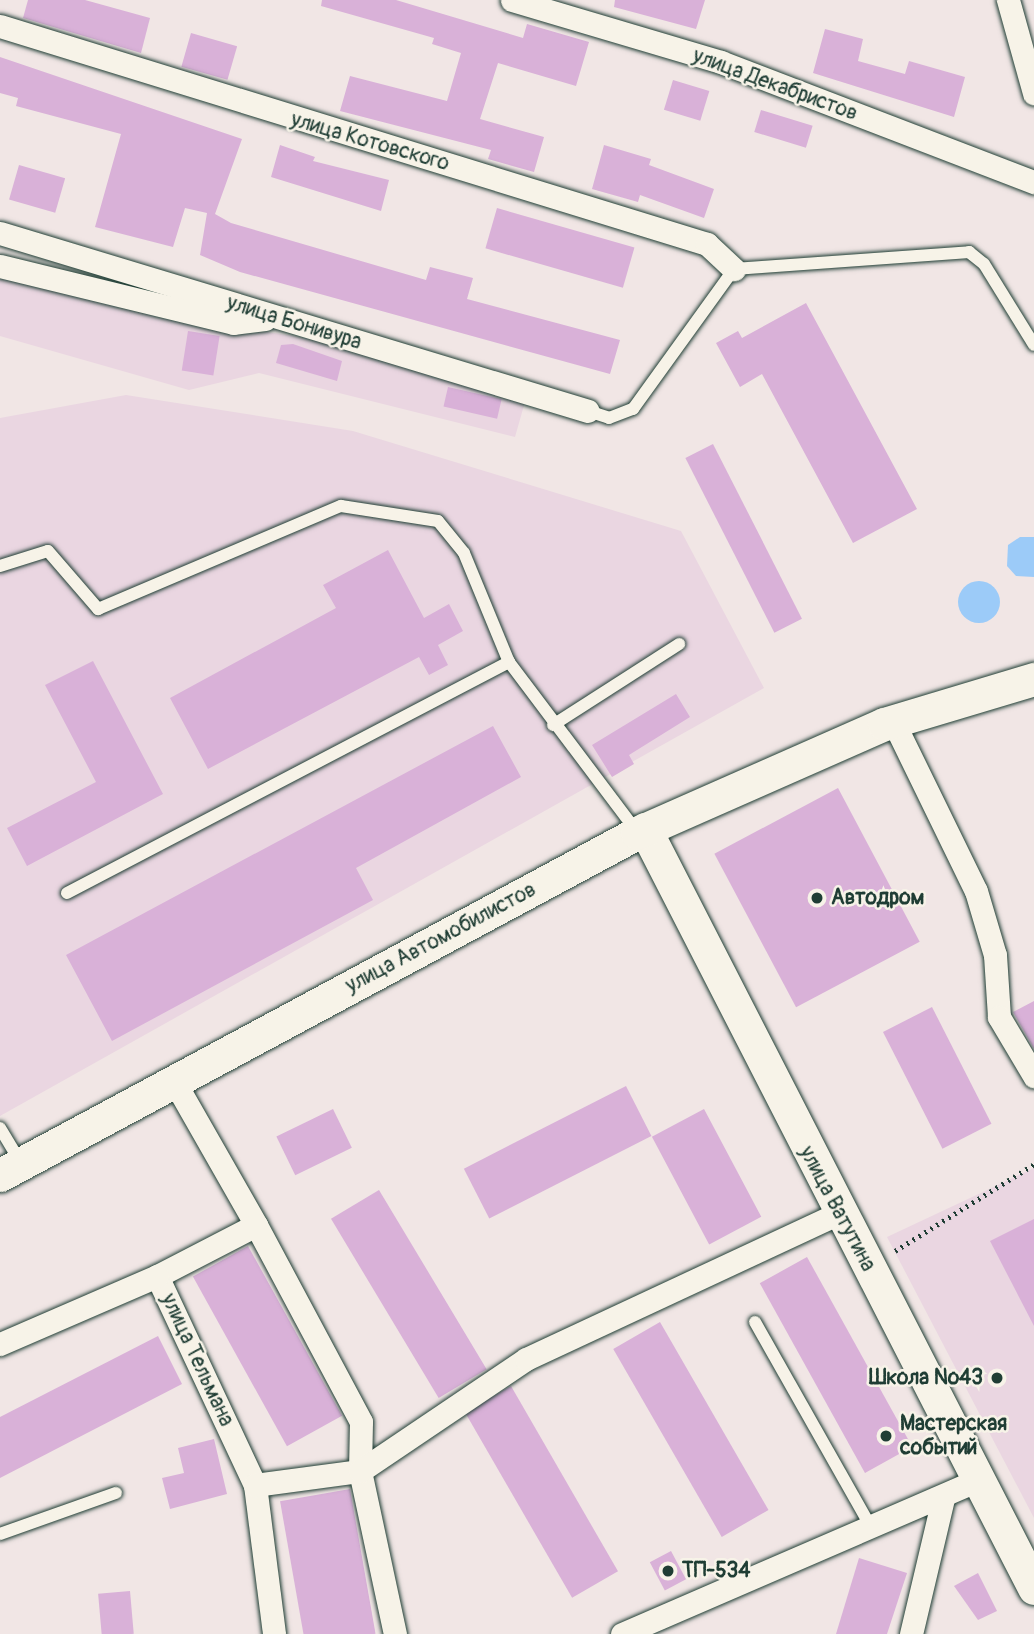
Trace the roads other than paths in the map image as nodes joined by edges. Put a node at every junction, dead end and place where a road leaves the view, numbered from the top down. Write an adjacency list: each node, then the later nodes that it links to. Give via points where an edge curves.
1 (512, 0): 5 (street, улица Декабристов, via 720,62)
2 (1008, 0): 4 (street)
3 (0, 26): 8 (street, улица Котовского, via 694,240)
4 (1034, 93)
5 (1034, 182)
6 (0, 233): 9 (street, улица Бонивура)
7 (0, 266): 9 (street, via 233,323)
8 (734, 269): 10 (lane, via 968,252 984,264); 11 (lane, via 633,409 609,418)
9 (275, 318): 11 (street, улица Бонивура)
10 (1034, 345)
11 (588, 411)
12 (0, 566): 14 (lane, via 48,551 98,609 341,506 438,521 464,553)
13 (679, 644): 17 (lane)
14 (509, 662): 17 (lane); 19 (lane)
15 (1034, 679): 16 (street, улица Автомобилистов)
16 (893, 721): 18 (street, улица Автомобилистов); 20 (street, via 976,891 995,955 999,1017)
17 (553, 726): 18 (lane)
18 (641, 831): 21 (street, улица Автомобилистов); 24 (street, улица Ватутина)
19 (66, 893)
20 (1034, 1076)
21 (174, 1081): 23 (street, улица Автомобилистов); 25 (street)
22 (0, 1128): 23 (lane)
23 (10, 1169)
24 (839, 1213): 29 (street, via 526,1359); 30 (street, улица Ватутина)
25 (256, 1225): 26 (street, улица Тельмана); 29 (street, via 361,1422)
26 (157, 1276): 28 (street); 31 (street, улица Тельмана)
27 (755, 1322): 34 (lane)
28 (1, 1341)
29 (360, 1471): 31 (street); 39 (street)
30 (978, 1480): 33 (street); 36 (street, улица Ватутина)
31 (255, 1485): 38 (street, улица Тельмана)
32 (116, 1493): 35 (lane)
33 (943, 1499): 34 (street); 41 (street)
34 (871, 1527): 37 (street)
35 (0, 1534)
36 (1034, 1588)
37 (662, 1625): 40 (street)
38 (274, 1634)
39 (395, 1634)
40 (622, 1634)
41 (911, 1634)

